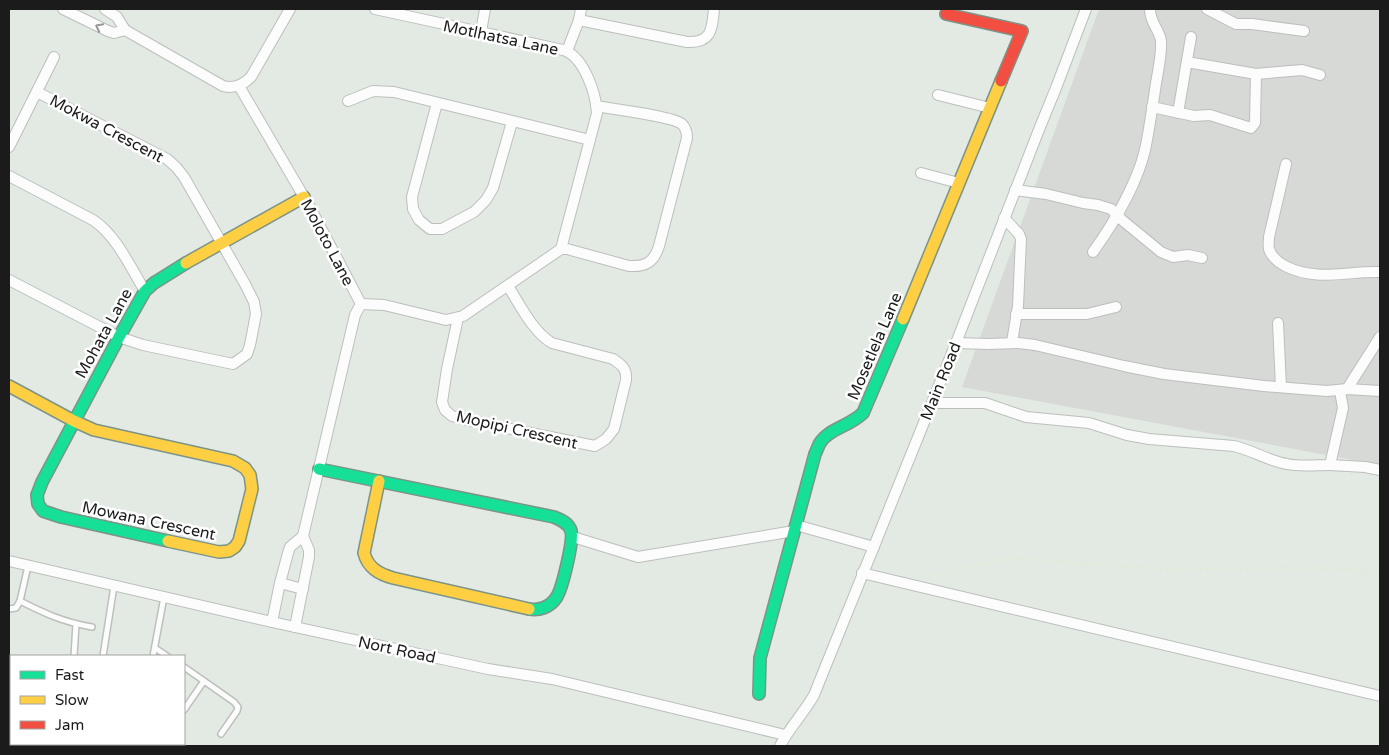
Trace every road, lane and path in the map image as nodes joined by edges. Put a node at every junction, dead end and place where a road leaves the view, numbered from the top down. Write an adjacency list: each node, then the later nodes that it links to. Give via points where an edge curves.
1 (63, 9): 14 (street, one-way to 1, via 108,32)
2 (105, 9): 14 (street, via 117,17)
3 (290, 9): 23 (street, via 251,77)
4 (375, 9): 11 (street, Motlhatsa Lane)
5 (485, 9): 16 (street)
6 (581, 9): 13 (street)
7 (714, 9): 13 (street, via 709,34 696,43)
8 (1086, 9): 39 (street, Main Road)
9 (1150, 9): 29 (street, via 1151,20 1161,41)
10 (1207, 9): 15 (street, via 1236,24)
11 (390, 10): 16 (street, Motlhatsa Lane)
12 (946, 14): 30 (street, Mosetlela Lane, via 1022,31)
13 (579, 20): 18 (street)
14 (125, 30): 23 (street, via 222,86)
15 (1304, 31)
16 (481, 32): 18 (street, Motlhatsa Lane)
17 (1190, 37): 20 (street)
18 (567, 51): 28 (street, Motlhatsa Lane, via 575,57 586,75)
19 (54, 57): 24 (street, Mokwa Crescent)
20 (1187, 62): 21 (street); 31 (street)
21 (1256, 74): 22 (street, via 1302,70); 31 (street, via 1255,123 1251,128 1210,115)
22 (1320, 75)
23 (239, 86): 40 (street, Moloto Lane)
24 (37, 92): 34 (street, Mokwa Crescent); 43 (street, Mokwa Crescent, via 167,159 184,178)
25 (938, 95): 30 (street)
26 (348, 101): 27 (street, via 373,91 394,92)
27 (437, 102): 32 (street); 32 (street, via 412,197 418,220 430,229 442,229 474,212 486,200 493,188)
28 (596, 106): 33 (street, Motlhatsa Lane); 44 (street, via 672,119 684,126 687,138 659,246 651,260 639,267 629,266)
29 (1152, 107): 31 (street); 41 (street, via 1139,169)
30 (990, 108): 38 (street, Mosetlela Lane)
31 (1178, 113)
32 (512, 122): 33 (street)
33 (590, 140): 44 (street, Motlhatsa Lane)
34 (9, 147)
35 (1286, 164): 47 (street, via 1269,238 1273,257 1290,269 1320,276)
36 (921, 173): 38 (street)
37 (9, 176): 50 (street, via 101,226)
38 (959, 183): 71 (street, Mosetlela Lane, via 863,413 856,420 827,434 820,442)
39 (1015, 190): 41 (street, via 1098,205); 42 (street, Main Road)
40 (304, 197): 43 (street, Mohata Lane); 51 (street, Moloto Lane)
41 (1116, 214): 45 (street); 46 (street, via 1161,252 1173,257 1188,255)
42 (1004, 218): 53 (street, via 1021,239); 59 (street, Main Road)
43 (221, 243): 50 (street, Mohata Lane); 56 (street, Mokwa Crescent, via 254,302 256,314 247,354 233,364)
44 (562, 250): 49 (street)
45 (1093, 252)
46 (1202, 258)
47 (1380, 272)
48 (9, 280): 56 (street)
49 (508, 286): 54 (street); 54 (street, Mopipi Crescent, via 546,340 614,359 622,365 627,373 626,380 614,429 606,439 595,446 452,416 442,402)
50 (145, 291): 56 (street, Mohata Lane)
51 (362, 304): 54 (street, via 384,305 446,320); 67 (street, Moloto Lane, via 355,315)
52 (1116, 307): 53 (street, via 1087,314)
53 (1016, 314): 58 (street)
54 (458, 318)
55 (1278, 323): 61 (street)
56 (119, 337): 65 (street, Mohata Lane)
57 (1380, 337): 62 (street)
58 (1012, 342): 59 (street); 61 (street, via 1164,374)
59 (956, 343): 64 (street, Main Road)
60 (9, 386): 65 (street)
61 (1281, 387): 62 (street)
62 (1344, 390): 63 (street); 66 (street)
63 (1380, 391)
64 (932, 403): 66 (street, via 985,403 1026,416 1089,423 1127,435 1246,448 1286,464); 74 (street, Main Road)
65 (74, 421): 70 (street, Mohata Lane, via 42,482 37,495); 70 (street, Mowana Crescent, via 94,430 233,461 245,468 250,475 252,489 236,548 219,552 61,517 43,511)
66 (1330, 465): 68 (street)
67 (319, 469): 69 (street); 72 (street, Moloto Lane)
68 (1380, 470)
69 (379, 481): 73 (street, via 554,517 568,525); 73 (street, via 364,553 365,560 382,575 532,610 544,609 558,596)
70 (38, 504)
71 (795, 528): 73 (street, via 638,557); 74 (street); 97 (street, Mosetlela Lane, via 760,658)
72 (303, 536): 79 (street, via 290,547); 82 (street, via 310,557)
73 (574, 537)
74 (874, 547): 77 (street, Main Road)
75 (9, 561): 76 (street, Nort Road)
76 (28, 566): 81 (street, Nort Road); 84 (lane)
77 (862, 573): 80 (street); 101 (street, Main Road, via 814,695)
78 (1380, 576): 80 (path, via 1368,571 1326,568 1166,569 1008,558)
79 (280, 583): 82 (street); 86 (street)
80 (906, 584): 98 (street)
81 (114, 586): 83 (street, Nort Road); 92 (lane)
82 (303, 589): 89 (street)
83 (164, 597): 86 (street, Nort Road); 90 (lane)
84 (20, 601): 85 (lane, via 16,608); 87 (lane)
85 (9, 609)
86 (272, 622): 89 (street, Nort Road)
87 (76, 624): 88 (lane); 91 (lane)
88 (92, 627)
89 (295, 627): 101 (street, Nort Road, via 488,670 552,678)
90 (154, 648): 93 (lane); 94 (lane)
91 (74, 655)
92 (103, 655)
93 (153, 655)
94 (165, 655)
95 (185, 669): 96 (lane)
96 (204, 681): 99 (lane); 100 (lane, via 238,707)
97 (759, 694)
98 (1380, 696)
99 (185, 709)
100 (221, 734)
101 (785, 736): 102 (street, Main Road)
102 (780, 746)

